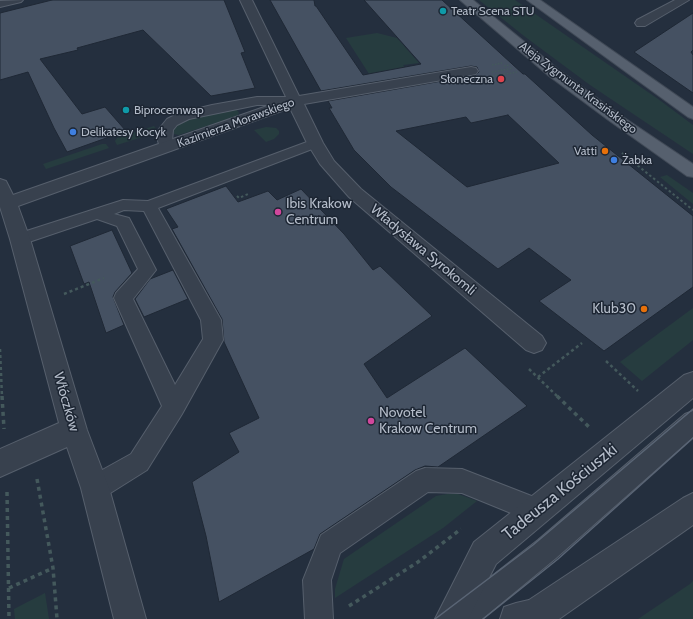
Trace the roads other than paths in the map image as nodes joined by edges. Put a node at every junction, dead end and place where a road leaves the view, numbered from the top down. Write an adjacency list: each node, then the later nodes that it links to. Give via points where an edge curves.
1 (17, 0): 6 (street)
2 (246, 0): 9 (street, Władysława Syrokomli)
3 (466, 0): 13 (main road, Aleja Zygmunta Krasińskiego, via 554,73)
4 (533, 0): 10 (main road)
5 (683, 0): 7 (street)
6 (0, 4)
7 (641, 23)
8 (471, 71): 9 (street, Kazimierza Morawskiego)
9 (295, 101): 11 (street, Władysława Syrokomli); 12 (street, Kazimierza Morawskiego); 12 (lane, via 257,101 184,116 172,122 166,129 165,141)
10 (693, 114)
11 (315, 143): 15 (lane); 18 (street, Władysława Syrokomli, via 328,164 355,193)
12 (168, 147): 14 (street, Kazimierza Morawskiego)
13 (693, 172)
14 (4, 194): 17 (street, Włóczków)
15 (148, 206): 16 (lane, via 123,206); 20 (lane, via 211,320 212,340)
16 (98, 214): 17 (lane); 20 (lane, via 124,222 148,270 122,298)
17 (20, 239): 22 (street, Włóczków)
18 (534, 343)
19 (693, 383): 26 (street, Tadeusza Kościuszki)
20 (174, 407): 24 (lane, via 139,462)
21 (693, 422): 30 (lane, via 547,549)
22 (74, 430): 23 (street); 24 (street, Włóczków)
23 (0, 463)
24 (94, 488): 27 (street, Włóczków)
25 (693, 508): 31 (street, via 535,616)
26 (538, 511): 28 (lane, via 462,481 425,480 330,544 317,580); 29 (street, Tadeusza Kościuszki, via 485,553)
27 (130, 619)
28 (319, 619)
29 (451, 619)
30 (460, 619)
31 (516, 619)

